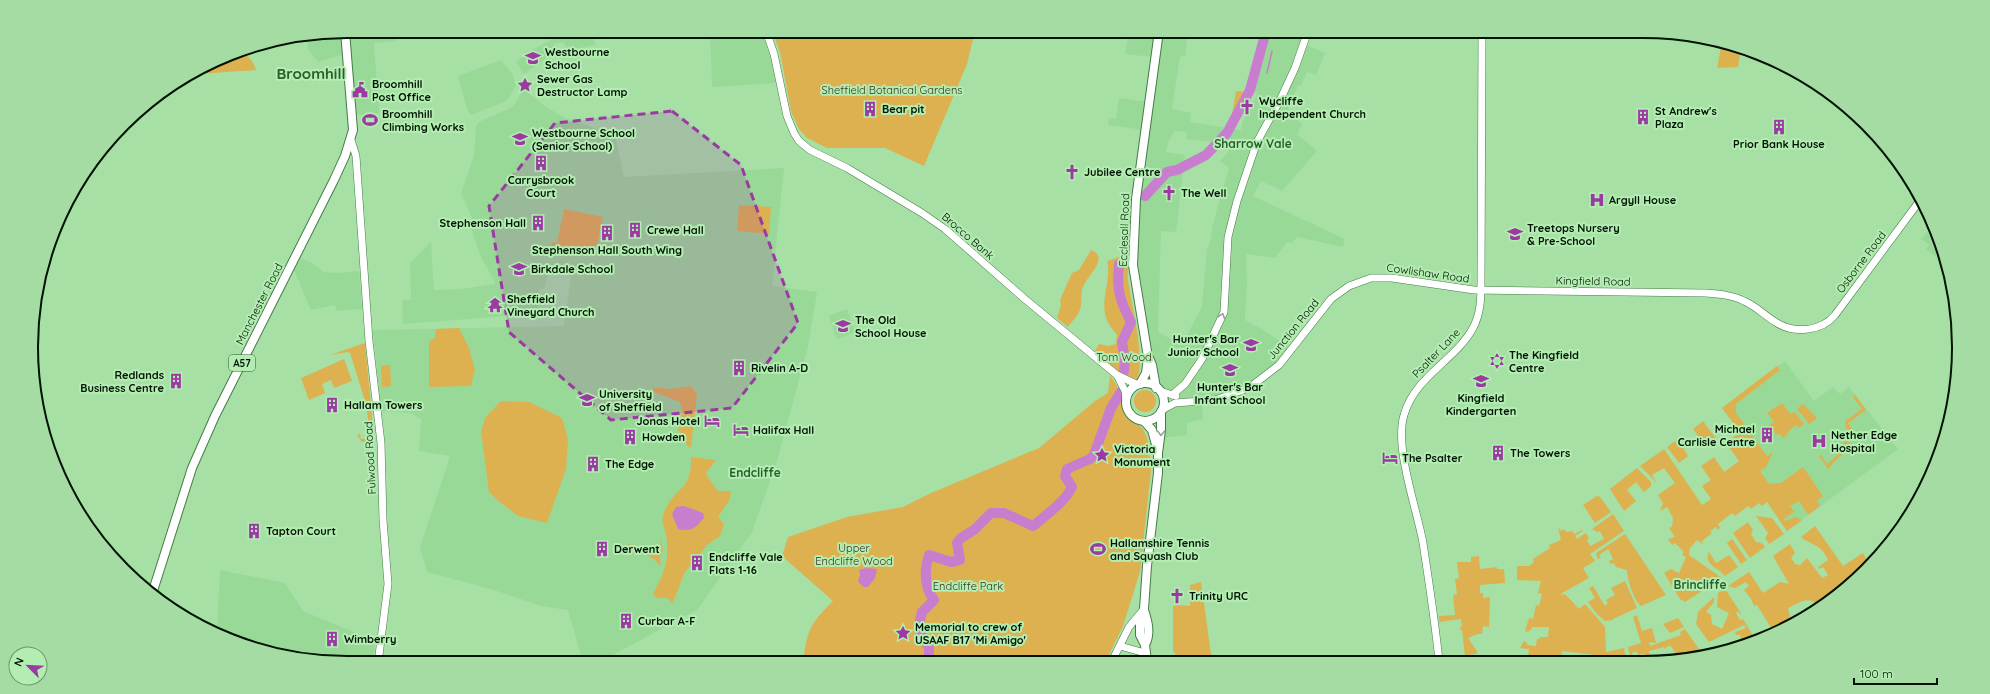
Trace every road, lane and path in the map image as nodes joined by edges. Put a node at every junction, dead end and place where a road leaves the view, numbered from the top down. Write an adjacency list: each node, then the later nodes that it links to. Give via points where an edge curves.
1 (345, 38): 6 (main road, Fulwood Road / A57)
2 (768, 38): 14 (street, Brocco Bank, via 786,116 799,141 810,150 847,168 945,229)
3 (1158, 38): 13 (main road, Ecclesall Road, via 1138,172 1133,256 1137,298)
4 (1305, 38): 17 (street, one-way to 4, via 1185,384 1198,364 1224,312 1226,253 1237,201 1257,142 1287,86)
5 (1482, 38): 11 (street, Psalter Lane)
6 (353, 130): 7 (main road, Fulwood Road / A57); 8 (street, Fulwood Road, via 356,133)
7 (352, 140): 8 (street, Fulwood Road); 23 (main road, Manchester Road / A57, via 206,436 183,493)
8 (356, 156): 27 (street, Fulwood Road, via 370,346 381,443 388,584)
9 (1917, 204): 12 (street, Osborne Road, via 1836,315 1827,323)
10 (1371, 278): 11 (street, Cowlishaw Road, via 1392,278); 19 (street, Junction Road, via 1349,286 1331,299 1287,356 1264,378 1249,388 1212,400)
11 (1481, 291): 12 (street, Kingfield Road, via 1724,295 1743,300 1783,326); 30 (street, Psalter Lane, via 1473,328 1416,390 1406,408 1401,426 1403,453 1422,542)
12 (1811, 329)
13 (1148, 357): 15 (main road, Ecclesall Road, via 1146,373); 16 (main road, Ecclesall Road)
14 (1117, 375): 15 (street, Brocco Bank); 18 (street, Brocco Bank)
15 (1139, 385): 16 (main road, via 1151,385); 18 (main road, via 1128,393)
16 (1158, 390): 17 (street, Junction Road); 20 (main road, via 1163,398)
17 (1172, 395): 19 (street, Junction Road)
18 (1126, 399): 21 (main road, via 1130,414)
19 (1185, 401): 20 (street, Junction Road, via 1172,404)
20 (1161, 411): 21 (main road, via 1153,419); 22 (main road, one-way to 22, via 1161,440)
21 (1144, 421): 22 (main road, via 1152,430)
22 (1158, 453): 24 (main road)
23 (154, 588)
24 (1144, 609): 25 (street, via 1134,619); 26 (main road, via 1140,635)
25 (1120, 646): 26 (street); 28 (street)
26 (1145, 649): 29 (main road)
27 (379, 656)
28 (1115, 656)
29 (1146, 656)
30 (1438, 656)

